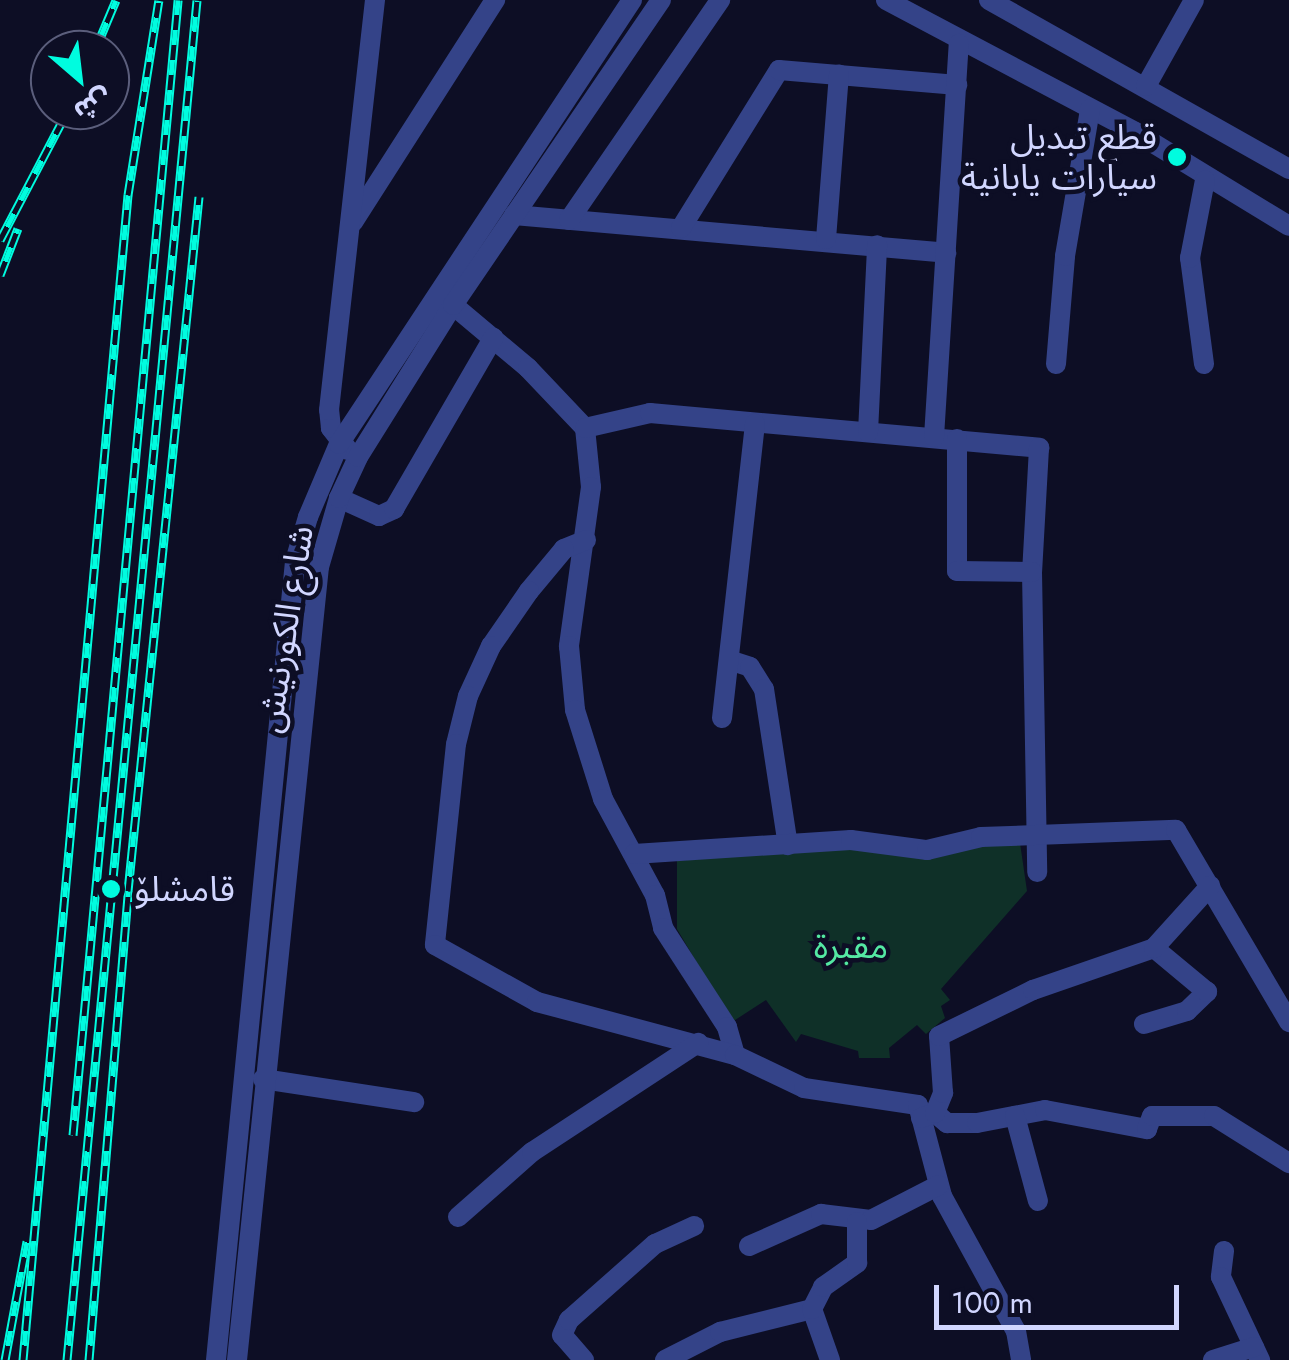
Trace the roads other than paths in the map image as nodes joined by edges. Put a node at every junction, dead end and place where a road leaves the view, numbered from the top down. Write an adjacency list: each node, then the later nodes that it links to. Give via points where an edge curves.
1 (375, 0): 19 (street)
2 (495, 0): 19 (street)
3 (632, 0): 33 (street, شارع الكورنيش)
4 (661, 0): 16 (street, شارع الكورنيش)
5 (720, 0): 17 (street)
6 (886, 0): 9 (street)
7 (989, 0): 12 (street)
8 (1194, 0): 12 (street)
9 (959, 44): 11 (street); 13 (street)
10 (840, 75): 11 (street); 20 (street, via 778,70); 21 (street)
11 (957, 84): 23 (street)
12 (1146, 86): 14 (street)
13 (1090, 109): 15 (street); 26 (street, via 1065,256)
14 (1289, 169)
15 (1204, 180): 18 (street); 27 (street, via 1190,258)
16 (514, 216): 17 (street); 24 (street, شارع الكورنيش)
17 (569, 220): 20 (street)
18 (1289, 226)
19 (350, 227): 33 (street, via 329,410)
20 (681, 228): 21 (street)
21 (826, 239): 22 (street)
22 (878, 245): 23 (street); 30 (street)
23 (946, 253): 31 (street)
24 (453, 304): 25 (street); 34 (street, شارع الكورنيش)
25 (494, 338): 29 (street); 35 (street, via 394,509 379,516)
26 (1056, 364)
27 (1204, 364)
28 (754, 424): 29 (street, via 650,413); 30 (street); 38 (street)
29 (584, 428): 36 (street, via 592,474)
30 (868, 432): 31 (street)
31 (934, 437): 32 (street)
32 (957, 439): 37 (street, via 1039,448); 37 (street, via 957,571)
33 (339, 444): 34 (street); 64 (street, شارع الكورنيش, via 295,561)
34 (358, 456): 35 (street, شارع الكورنيش)
35 (339, 498): 50 (street, شارع الكورنيش, via 319,567)
36 (586, 540): 42 (street, via 569,646 575,710 603,799); 48 (street, via 564,548 518,605 468,696 456,744 435,945 537,1002 640,1034)
37 (1032, 572): 40 (street)
38 (729, 660): 39 (street); 41 (street, via 750,667 764,689)
39 (722, 718)
40 (1035, 834): 41 (street, via 927,850 851,840); 43 (street); 44 (street, via 1176,830)
41 (788, 845): 42 (street)
42 (634, 854): 49 (street, via 663,928 726,1027)
43 (1036, 872)
44 (1210, 886): 45 (street); 46 (street)
45 (1154, 948): 47 (street, via 1207,992 1186,1011); 52 (street, via 1032,990 940,1036 943,1093)
46 (1289, 1022)
47 (1144, 1024)
48 (698, 1043): 49 (street); 57 (street, via 532,1152)
49 (735, 1055): 52 (street, via 804,1088 918,1105)
50 (264, 1079): 51 (street); 65 (street, شارع الكورنيش)
51 (414, 1102)
52 (928, 1115): 53 (street, via 947,1123); 55 (street)
53 (1015, 1116): 54 (street, via 1045,1110 1147,1129 1152,1116 1214,1116); 56 (street)
54 (1289, 1163)
55 (938, 1185): 58 (street); 69 (street, via 1016,1331)
56 (1038, 1201)
57 (458, 1217)
58 (856, 1222): 60 (street, via 821,1214); 62 (street, via 857,1264 822,1287)
59 (694, 1226): 66 (street, via 655,1244 569,1320 562,1336)
60 (750, 1246)
61 (1224, 1251): 63 (street, via 1222,1277)
62 (812, 1309): 67 (street, via 720,1332); 68 (street)
63 (1257, 1354): 70 (street)
64 (216, 1360)
65 (237, 1360)
66 (584, 1360)
67 (664, 1360)
68 (830, 1360)
69 (1022, 1360)
70 (1213, 1360)

